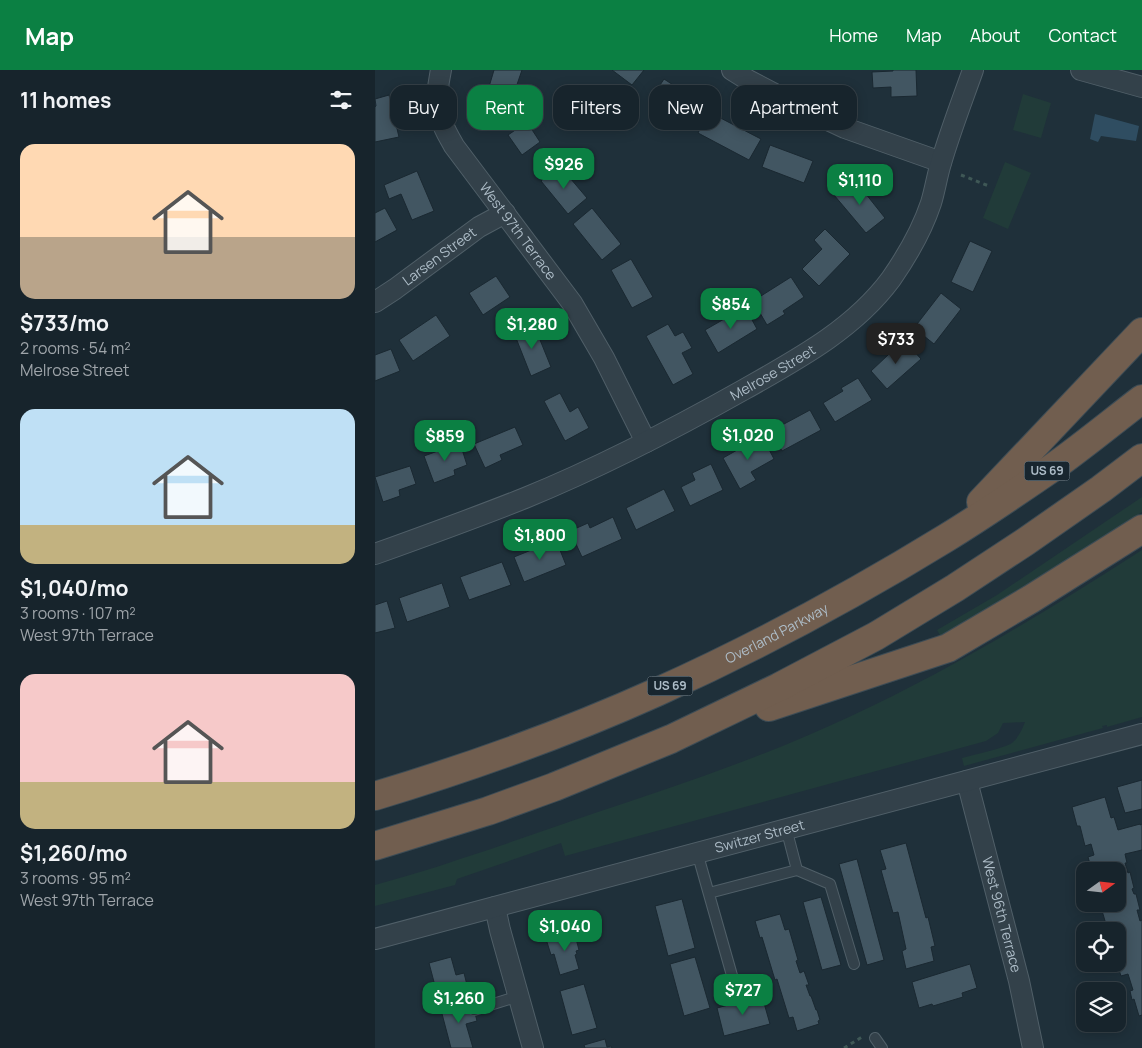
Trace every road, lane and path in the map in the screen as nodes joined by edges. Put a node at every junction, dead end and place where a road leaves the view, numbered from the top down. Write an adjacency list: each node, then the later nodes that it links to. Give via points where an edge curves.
1 (441, 70): 9 (street, West 97th Terrace, via 437,102 442,123 454,146)
2 (732, 70): 6 (street, via 845,128)
3 (973, 70): 6 (street, Melrose Street)
4 (1081, 70): 5 (street)
5 (1142, 87)
6 (941, 162): 13 (street, Melrose Street, via 931,203 911,248 890,280 864,310 832,337 782,368)
7 (961, 174): 8 (path)
8 (989, 186)
9 (505, 213): 10 (street, Larsen Street, via 479,227); 13 (street, West 97th Terrace, via 572,304 604,358)
10 (375, 302)
11 (1142, 332): 16 (highway)
12 (1142, 399): 16 (highway, Overland Parkway / US 69, via 1053,467)
13 (646, 442): 17 (street, Melrose Street, via 527,498)
14 (1142, 458): 19 (highway, via 1025,542 876,636)
15 (1142, 529): 19 (highway, via 948,648)
16 (947, 538): 21 (highway, Overland Parkway / US 69, via 843,599 658,692 505,754)
17 (375, 554)
18 (1142, 734): 20 (street, Switzer Street)
19 (671, 739): 23 (highway, via 513,802)
20 (967, 781): 22 (street, Switzer Street); 37 (street, West 96th Terrace)
21 (375, 796)
22 (786, 828): 24 (street, Switzer Street); 25 (lane)
23 (375, 846)
24 (697, 852): 26 (lane); 27 (street, Switzer Street)
25 (797, 870): 26 (lane); 29 (lane, via 830,884)
26 (709, 893): 30 (lane)
27 (495, 907): 28 (street, Switzer Street); 31 (street)
28 (375, 939)
29 (854, 964)
30 (733, 980)
31 (519, 996): 32 (lane); 34 (street)
32 (475, 1010)
33 (872, 1035): 35 (path); 36 (lane)
34 (533, 1048)
35 (843, 1048)
36 (882, 1048)
37 (1033, 1048)

